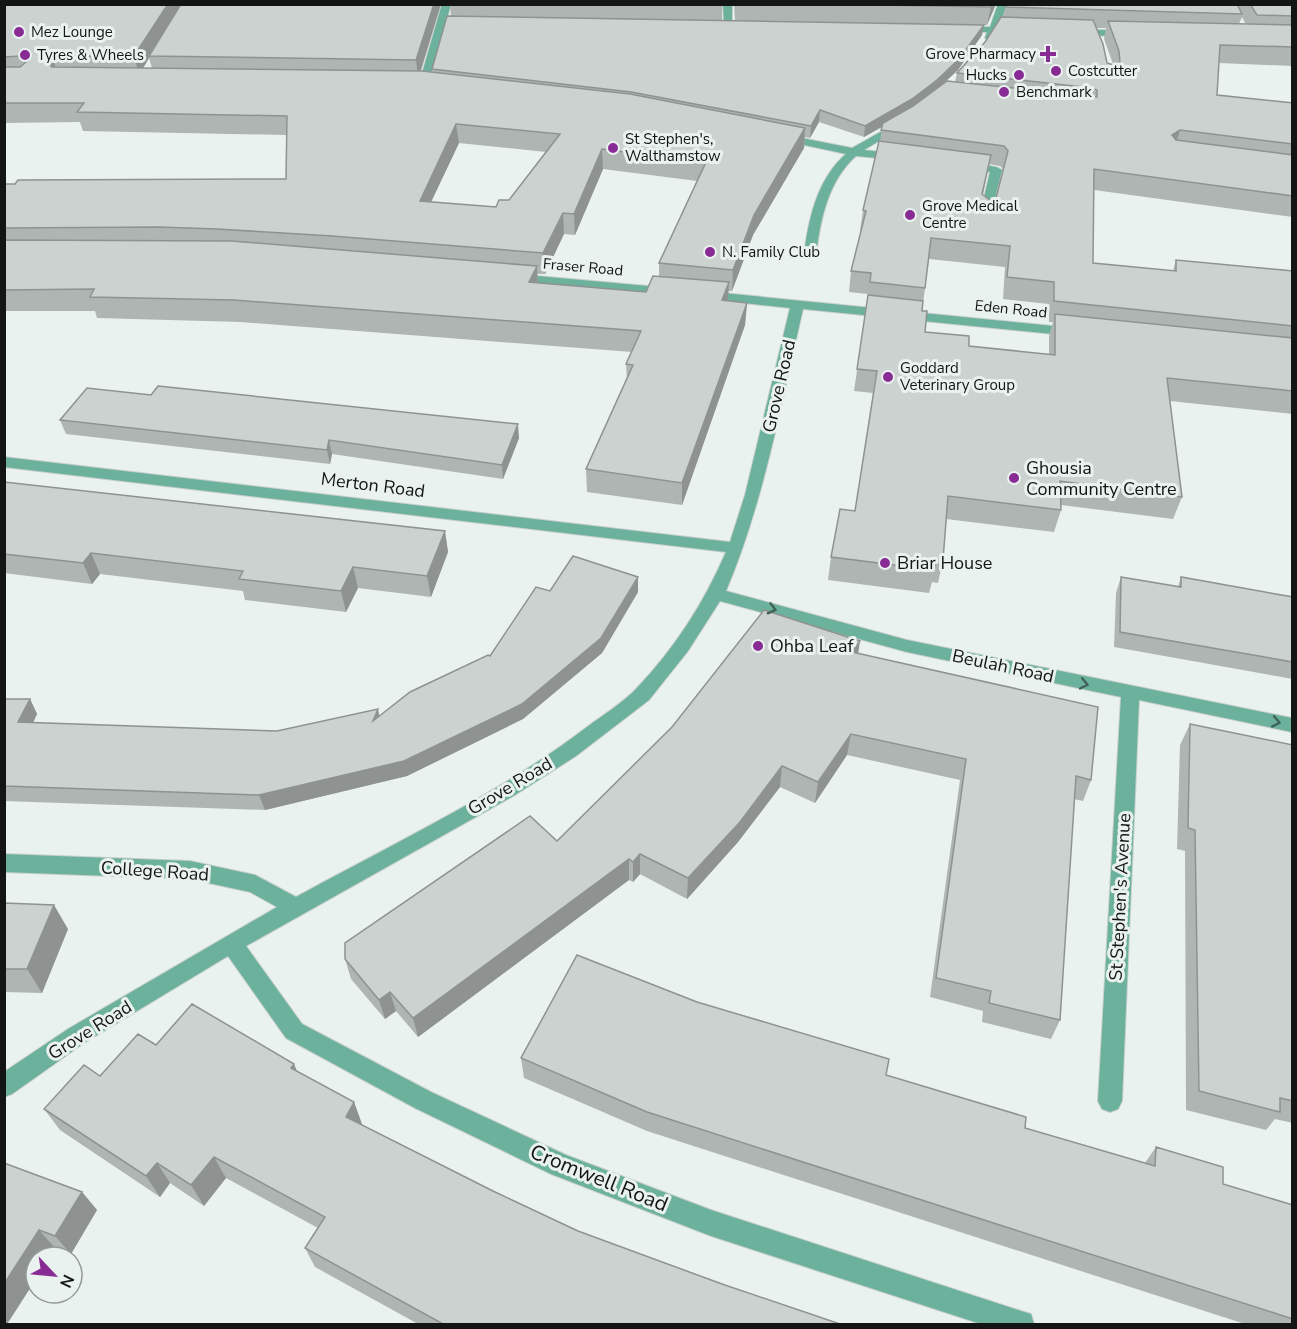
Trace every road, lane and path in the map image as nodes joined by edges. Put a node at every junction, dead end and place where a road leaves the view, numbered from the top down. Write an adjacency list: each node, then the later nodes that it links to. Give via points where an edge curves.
1 (447, 4): 13 (street, via 428,85)
2 (727, 4): 5 (street)
3 (1003, 4): 8 (street)
4 (717, 25): 5 (street)
5 (729, 25): 6 (street)
6 (740, 26)
7 (949, 29): 8 (street)
8 (995, 30): 9 (street); 12 (street)
9 (1028, 31)
10 (1061, 32): 11 (street)
11 (1137, 34)
12 (982, 50)
13 (412, 84)
14 (906, 120): 16 (street)
15 (774, 135): 16 (street)
16 (854, 152): 17 (street); 20 (street, via 837,171 826,193 813,227)
17 (913, 159)
18 (949, 164): 19 (street, via 996,170)
19 (986, 215)
20 (810, 256)
21 (496, 276): 22 (street, Fraser Road)
22 (798, 303): 23 (street, Eden Road); 25 (street, Grove Road, via 753,495)
23 (1086, 333)
24 (4, 462): 25 (street, Merton Road)
25 (736, 548): 26 (street, Grove Road)
26 (716, 594): 27 (street, Beulah Road, one-way to 27, via 907,646); 30 (street, Grove Road, via 682,646 642,695 569,751 508,790)
27 (1130, 693): 28 (street, Beulah Road, one-way to 28); 33 (street, St Stephen's Avenue)
28 (1293, 725)
29 (4, 863): 30 (street, College Road, via 190,870 255,884)
30 (297, 908): 31 (street, Grove Road)
31 (231, 943): 32 (street, Grove Road, via 76,1036); 34 (street, Cromwell Road, via 294,1031 423,1100 560,1165 711,1223)
32 (4, 1086)
33 (1110, 1101)
34 (1021, 1324)

